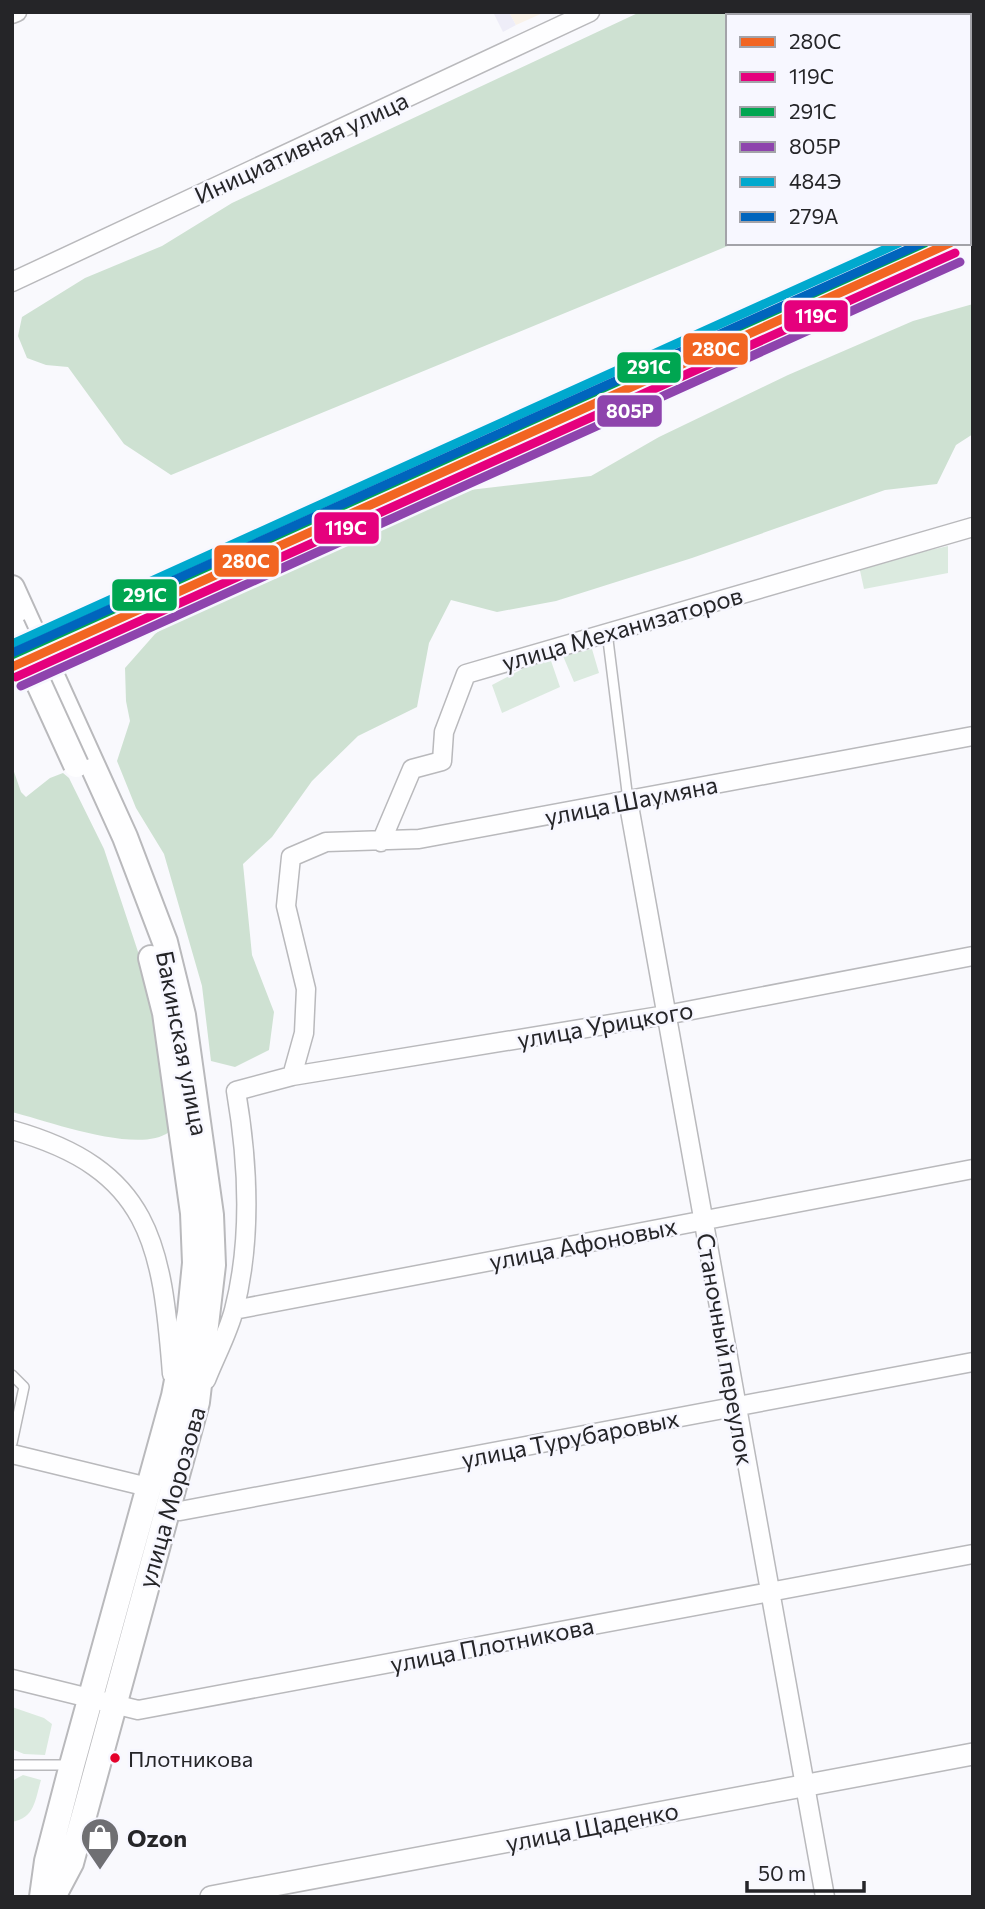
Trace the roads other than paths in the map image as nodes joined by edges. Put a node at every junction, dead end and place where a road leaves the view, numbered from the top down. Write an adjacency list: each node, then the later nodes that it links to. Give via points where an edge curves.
1 (590, 12): 2 (street, Инициативная улица)
2 (12, 282)
3 (973, 527): 6 (street, улица Механизаторов)
4 (12, 588): 8 (main road, Бакинская улица)
5 (12, 625): 8 (main road, Бакинская улица, bridge)
6 (607, 632): 9 (lane); 10 (street, улица Механизаторов, via 466,674 444,732 442,761 412,769)
7 (973, 736): 9 (street, улица Шаумяна)
8 (83, 761): 21 (main road, Бакинская улица, via 147,940 167,1024 193,1213 195,1263)
9 (628, 800): 10 (street, улица Шаумяна); 12 (street, Станочный переулок)
10 (381, 842): 13 (street, улица Шаумяна, via 326,842 291,857 286,906 306,989 304,1032)
11 (973, 956): 12 (street, улица Урицкого)
12 (666, 1015): 13 (street, улица Урицкого); 17 (street, Станочный переулок)
13 (292, 1076): 14 (street, улица Урицкого)
14 (236, 1091): 18 (street, улица Морозова, via 245,1144 246,1218)
15 (12, 1130): 21 (street, via 58,1144 88,1160 110,1175 137,1210 157,1260)
16 (973, 1169): 17 (street, улица Афоновых)
17 (703, 1220): 18 (street, улица Афоновых); 22 (street, Станочный переулок)
18 (234, 1310): 21 (street, улица Морозова)
19 (973, 1362): 22 (street, улица Турубаровых)
20 (12, 1375): 23 (lane, via 24,1387)
21 (186, 1399): 25 (main road, улица Морозова); 26 (main road, улица Морозова)
22 (737, 1406): 26 (street, улица Турубаровых); 28 (street, Станочный переулок)
23 (12, 1443)
24 (12, 1454): 25 (street)
25 (148, 1487): 30 (main road, улица Морозова)
26 (167, 1510): 30 (main road, улица Морозова)
27 (973, 1554): 28 (street, улица Плотникова)
28 (771, 1592): 30 (street, улица Плотникова, via 138,1710); 34 (street, Станочный переулок)
29 (12, 1679): 30 (street, улица Плотникова)
30 (101, 1702): 33 (main road, улица Морозова); 36 (main road, улица Морозова, via 71,1863)
31 (973, 1755): 34 (street, улица Щаденко)
32 (12, 1765): 33 (lane)
33 (72, 1765): 35 (main road, улица Морозова)
34 (805, 1786): 37 (street, улица Щаденко); 38 (street, Станочный переулок)
35 (42, 1897)
36 (53, 1897)
37 (211, 1897)
38 (825, 1897)

